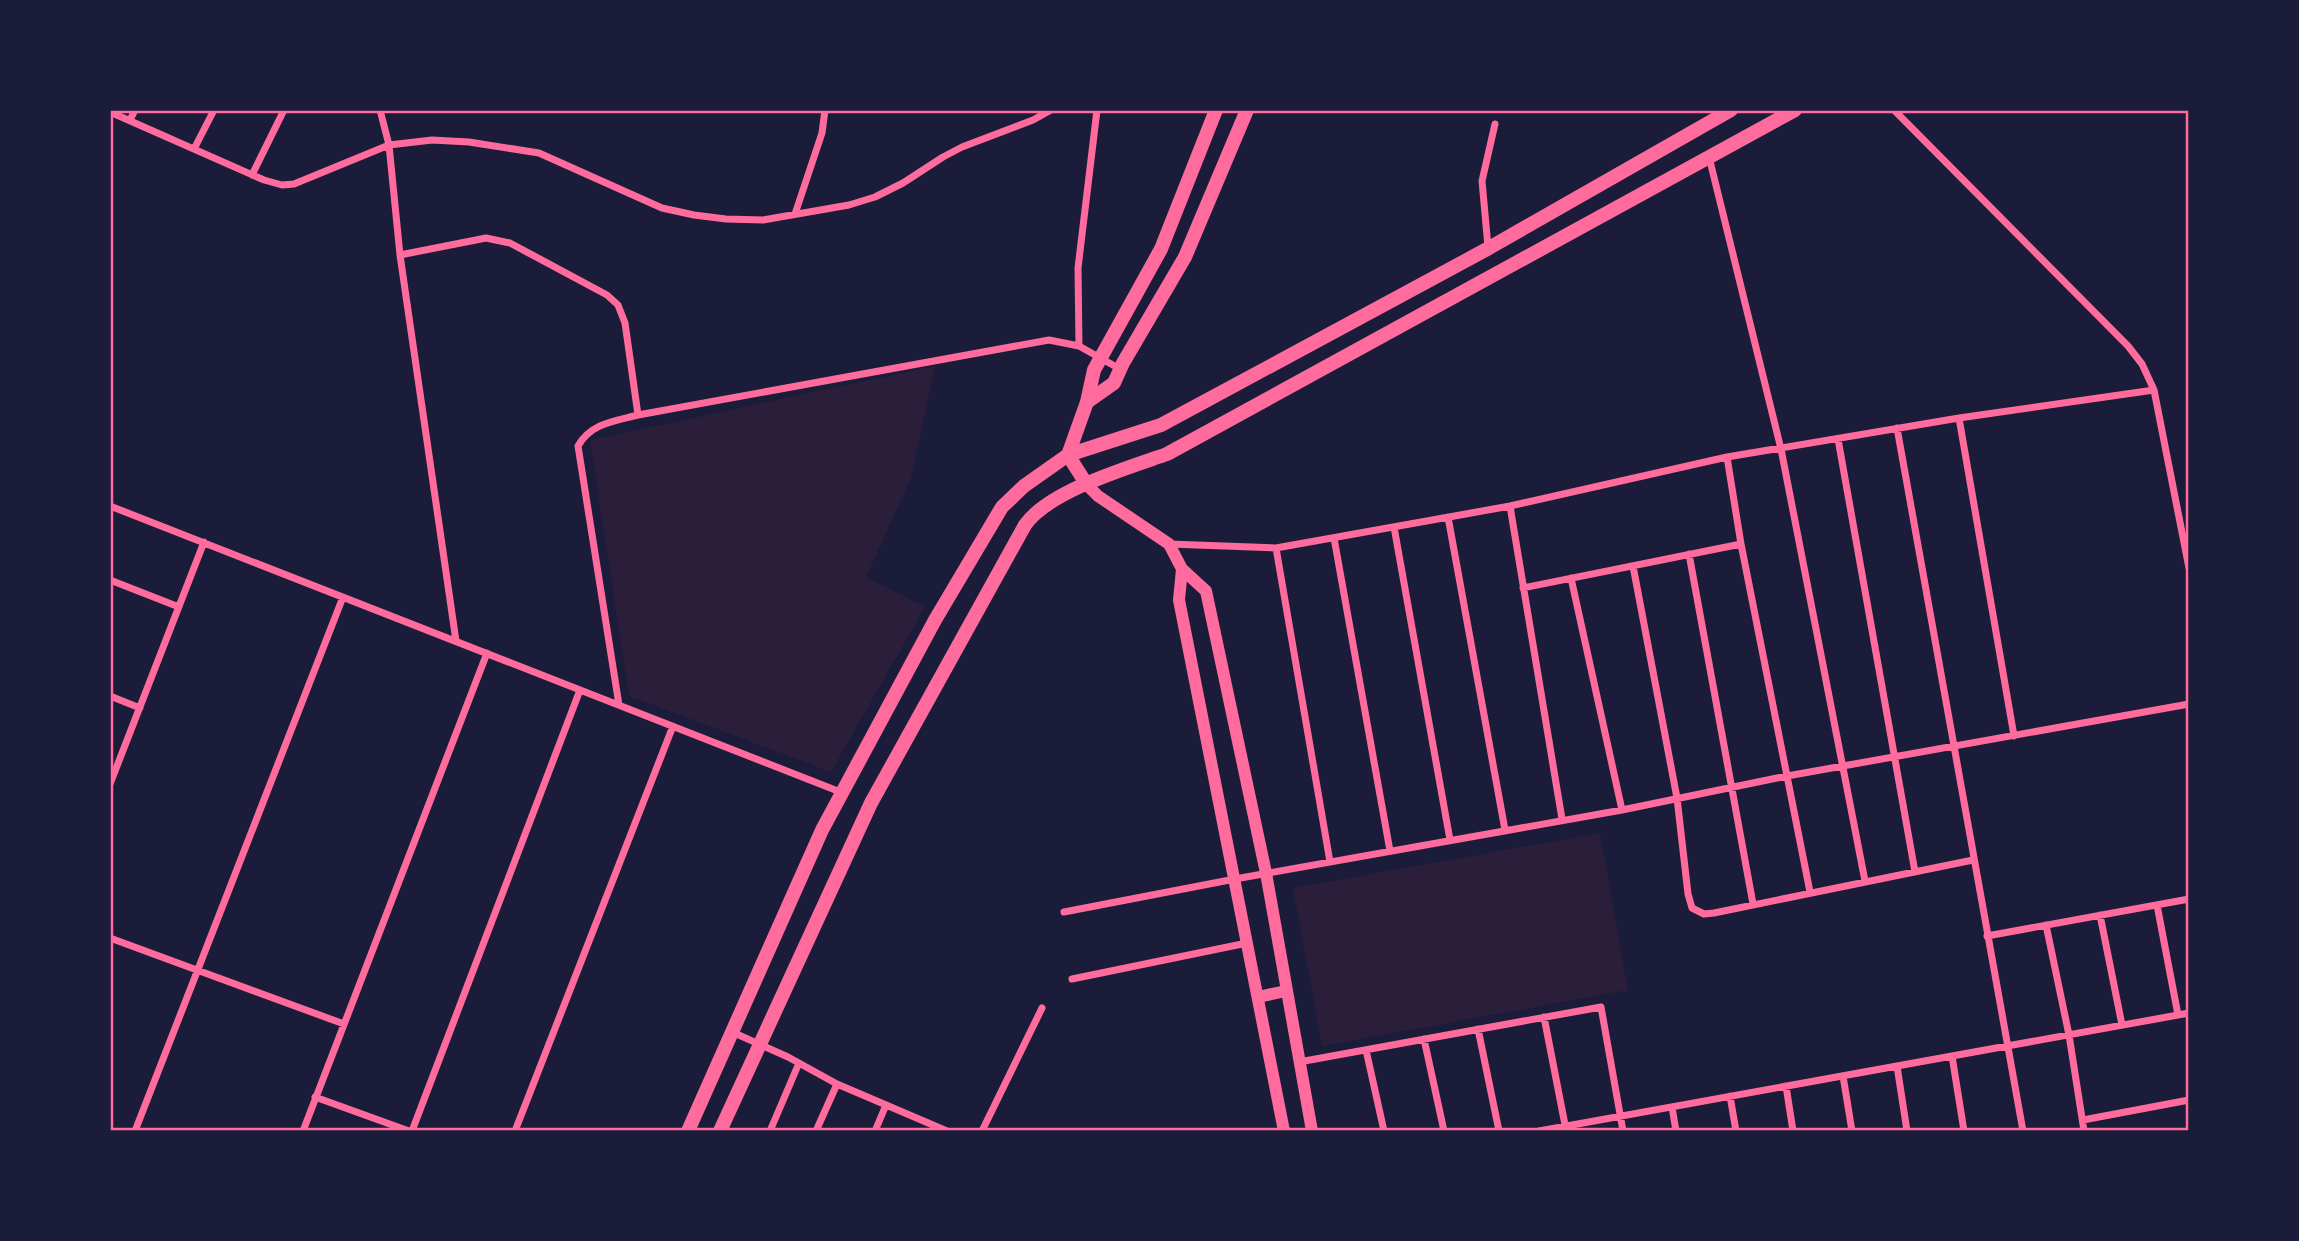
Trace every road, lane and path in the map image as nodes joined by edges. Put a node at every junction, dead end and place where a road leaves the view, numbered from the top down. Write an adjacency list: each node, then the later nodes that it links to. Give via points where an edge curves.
1 (135, 110): 14 (street)
2 (214, 110): 17 (street)
3 (284, 110): 19 (street)
4 (380, 110): 16 (street)
5 (825, 110): 20 (street, via 822,134)
6 (1051, 110): 20 (street, via 962,147 874,197)
7 (1097, 110): 23 (street, via 1078,268)
8 (1216, 110): 24 (main road, via 1161,249)
9 (1247, 110): 25 (main road, via 1185,257)
10 (1731, 110): 21 (main road)
11 (1795, 110): 18 (main road)
12 (1894, 110): 26 (street, via 2128,346 2143,364)
13 (110, 112): 14 (street)
14 (130, 120): 17 (street)
15 (1495, 124): 21 (street, via 1482,181)
16 (389, 145): 19 (street, via 295,184 282,185); 20 (street, via 432,140 539,153 662,208 726,219); 22 (street)
17 (194, 149): 19 (street)
18 (1709, 157): 32 (street); 35 (main road, via 1167,454)
19 (252, 175)
20 (795, 215)
21 (1489, 248): 33 (main road, via 1161,425)
22 (400, 255): 28 (street, via 486,238 498,240 607,295 618,305 625,323); 54 (street)
23 (1079, 346): 24 (street); 28 (street, via 1049,340)
24 (1102, 357): 25 (street); 27 (main road)
25 (1121, 369): 27 (main road, via 1114,383)
26 (2154, 390): 29 (street); 47 (street)
27 (1087, 402): 33 (main road)
28 (639, 415): 59 (street, via 595,427 578,446)
29 (1959, 418): 30 (street); 62 (street)
30 (1897, 428): 31 (street); 63 (street)
31 (1838, 439): 32 (street); 64 (street)
32 (1781, 449): 34 (street); 66 (street)
33 (1068, 455): 35 (main road); 70 (main road, via 1024,486 996,516)
34 (1727, 457): 37 (street); 43 (street)
35 (1087, 485): 42 (street); 107 (main road, via 1042,506 1025,525 871,803)
36 (110, 506): 41 (street)
37 (1510, 506): 38 (street); 51 (street)
38 (1448, 517): 39 (street); 74 (street)
39 (1394, 527): 40 (street); 75 (street)
40 (1334, 538): 44 (street); 76 (street)
41 (204, 542): 52 (street); 53 (street)
42 (1169, 544): 44 (street); 48 (street)
43 (1741, 544): 45 (street); 67 (street)
44 (1276, 548): 78 (street)
45 (1689, 554): 46 (street); 69 (street)
46 (1633, 566): 49 (street); 71 (street)
47 (2189, 568)
48 (1182, 569): 80 (street, via 1206,591); 81 (street, via 1179,600)
49 (1571, 578): 51 (street); 72 (street)
50 (110, 580): 53 (street)
51 (1523, 588): 73 (street)
52 (343, 597): 54 (street); 93 (street)
53 (179, 607): 60 (street)
54 (456, 641): 55 (street)
55 (487, 653): 56 (street); 101 (street)
56 (580, 690): 59 (street); 127 (street)
57 (110, 696): 60 (street)
58 (2189, 704): 62 (street)
59 (619, 705): 61 (street)
60 (140, 708): 65 (street)
61 (673, 726): 70 (street); 128 (street)
62 (2014, 736): 63 (street)
63 (1953, 747): 64 (street); 77 (street)
64 (1894, 758): 66 (street); 79 (street)
65 (114, 763): 68 (street)
66 (1842, 766): 67 (street); 82 (street)
67 (1787, 776): 69 (street); 83 (street)
68 (110, 784)
69 (1732, 788): 71 (street); 85 (street)
70 (844, 793): 104 (main road, via 822,830)
71 (1677, 797): 72 (street); 85 (street, via 1692,908 1704,914)
72 (1622, 810): 73 (street)
73 (1562, 819): 74 (street)
74 (1505, 830): 75 (street)
75 (1450, 840): 76 (street)
76 (1390, 851): 78 (street)
77 (1973, 860): 79 (street); 90 (street)
78 (1330, 862): 80 (street)
79 (1915, 872): 82 (street)
80 (1266, 873): 81 (street); 95 (street)
81 (1235, 879): 87 (street); 92 (street)
82 (1865, 881): 83 (street)
83 (1810, 892): 85 (street)
84 (2189, 899): 86 (street)
85 (1753, 904)
86 (2157, 905): 88 (street); 99 (street)
87 (1064, 912)
88 (2100, 915): 89 (street); 102 (street)
89 (2046, 925): 90 (street); 105 (street)
90 (1987, 936): 108 (street)
91 (110, 938): 93 (street)
92 (1247, 943): 94 (street); 96 (street)
93 (197, 970): 101 (street); 125 (street)
94 (1072, 979)
95 (1286, 991): 96 (street); 111 (street)
96 (1258, 997): 136 (street)
97 (1042, 1008): 135 (street)
98 (2189, 1013): 99 (street)
99 (2178, 1015): 102 (street)
100 (1544, 1017): 103 (street); 122 (street, via 1601,1007); 124 (street)
101 (344, 1024): 118 (street)
102 (2122, 1025): 105 (street)
103 (1478, 1029): 106 (street); 140 (street)
104 (733, 1032): 107 (street); 129 (main road)
105 (2069, 1035): 108 (street); 123 (street)
106 (1424, 1039): 109 (street); 139 (street)
107 (761, 1044): 112 (street); 130 (main road)
108 (2009, 1045): 110 (street); 149 (street)
109 (1366, 1050): 111 (street); 138 (street)
110 (1952, 1056): 113 (street); 148 (street)
111 (1299, 1062): 137 (street)
112 (799, 1063): 115 (street); 131 (street)
113 (1897, 1066): 114 (street); 147 (street)
114 (1843, 1076): 116 (street); 146 (street)
115 (837, 1084): 120 (street); 132 (street)
116 (1786, 1086): 117 (street); 145 (street)
117 (1730, 1096): 121 (street); 144 (street)
118 (316, 1097): 126 (street); 127 (street)
119 (2189, 1101): 123 (street)
120 (886, 1105): 133 (street); 134 (street)
121 (1672, 1107): 122 (street); 143 (street)
122 (1621, 1116): 124 (street); 142 (street)
123 (2082, 1120): 150 (street)
124 (1566, 1128): 141 (street)
125 (135, 1131)
126 (303, 1131)
127 (410, 1131)
128 (515, 1131)
129 (688, 1131)
130 (720, 1131)
131 (771, 1131)
132 (816, 1131)
133 (875, 1131)
134 (947, 1131)
135 (982, 1131)
136 (1284, 1131)
137 (1312, 1131)
138 (1384, 1131)
139 (1444, 1131)
140 (1499, 1131)
141 (1539, 1131)
142 (1623, 1131)
143 (1676, 1131)
144 (1736, 1131)
145 (1793, 1131)
146 (1852, 1131)
147 (1907, 1131)
148 (1964, 1131)
149 (2024, 1131)
150 (2084, 1131)

